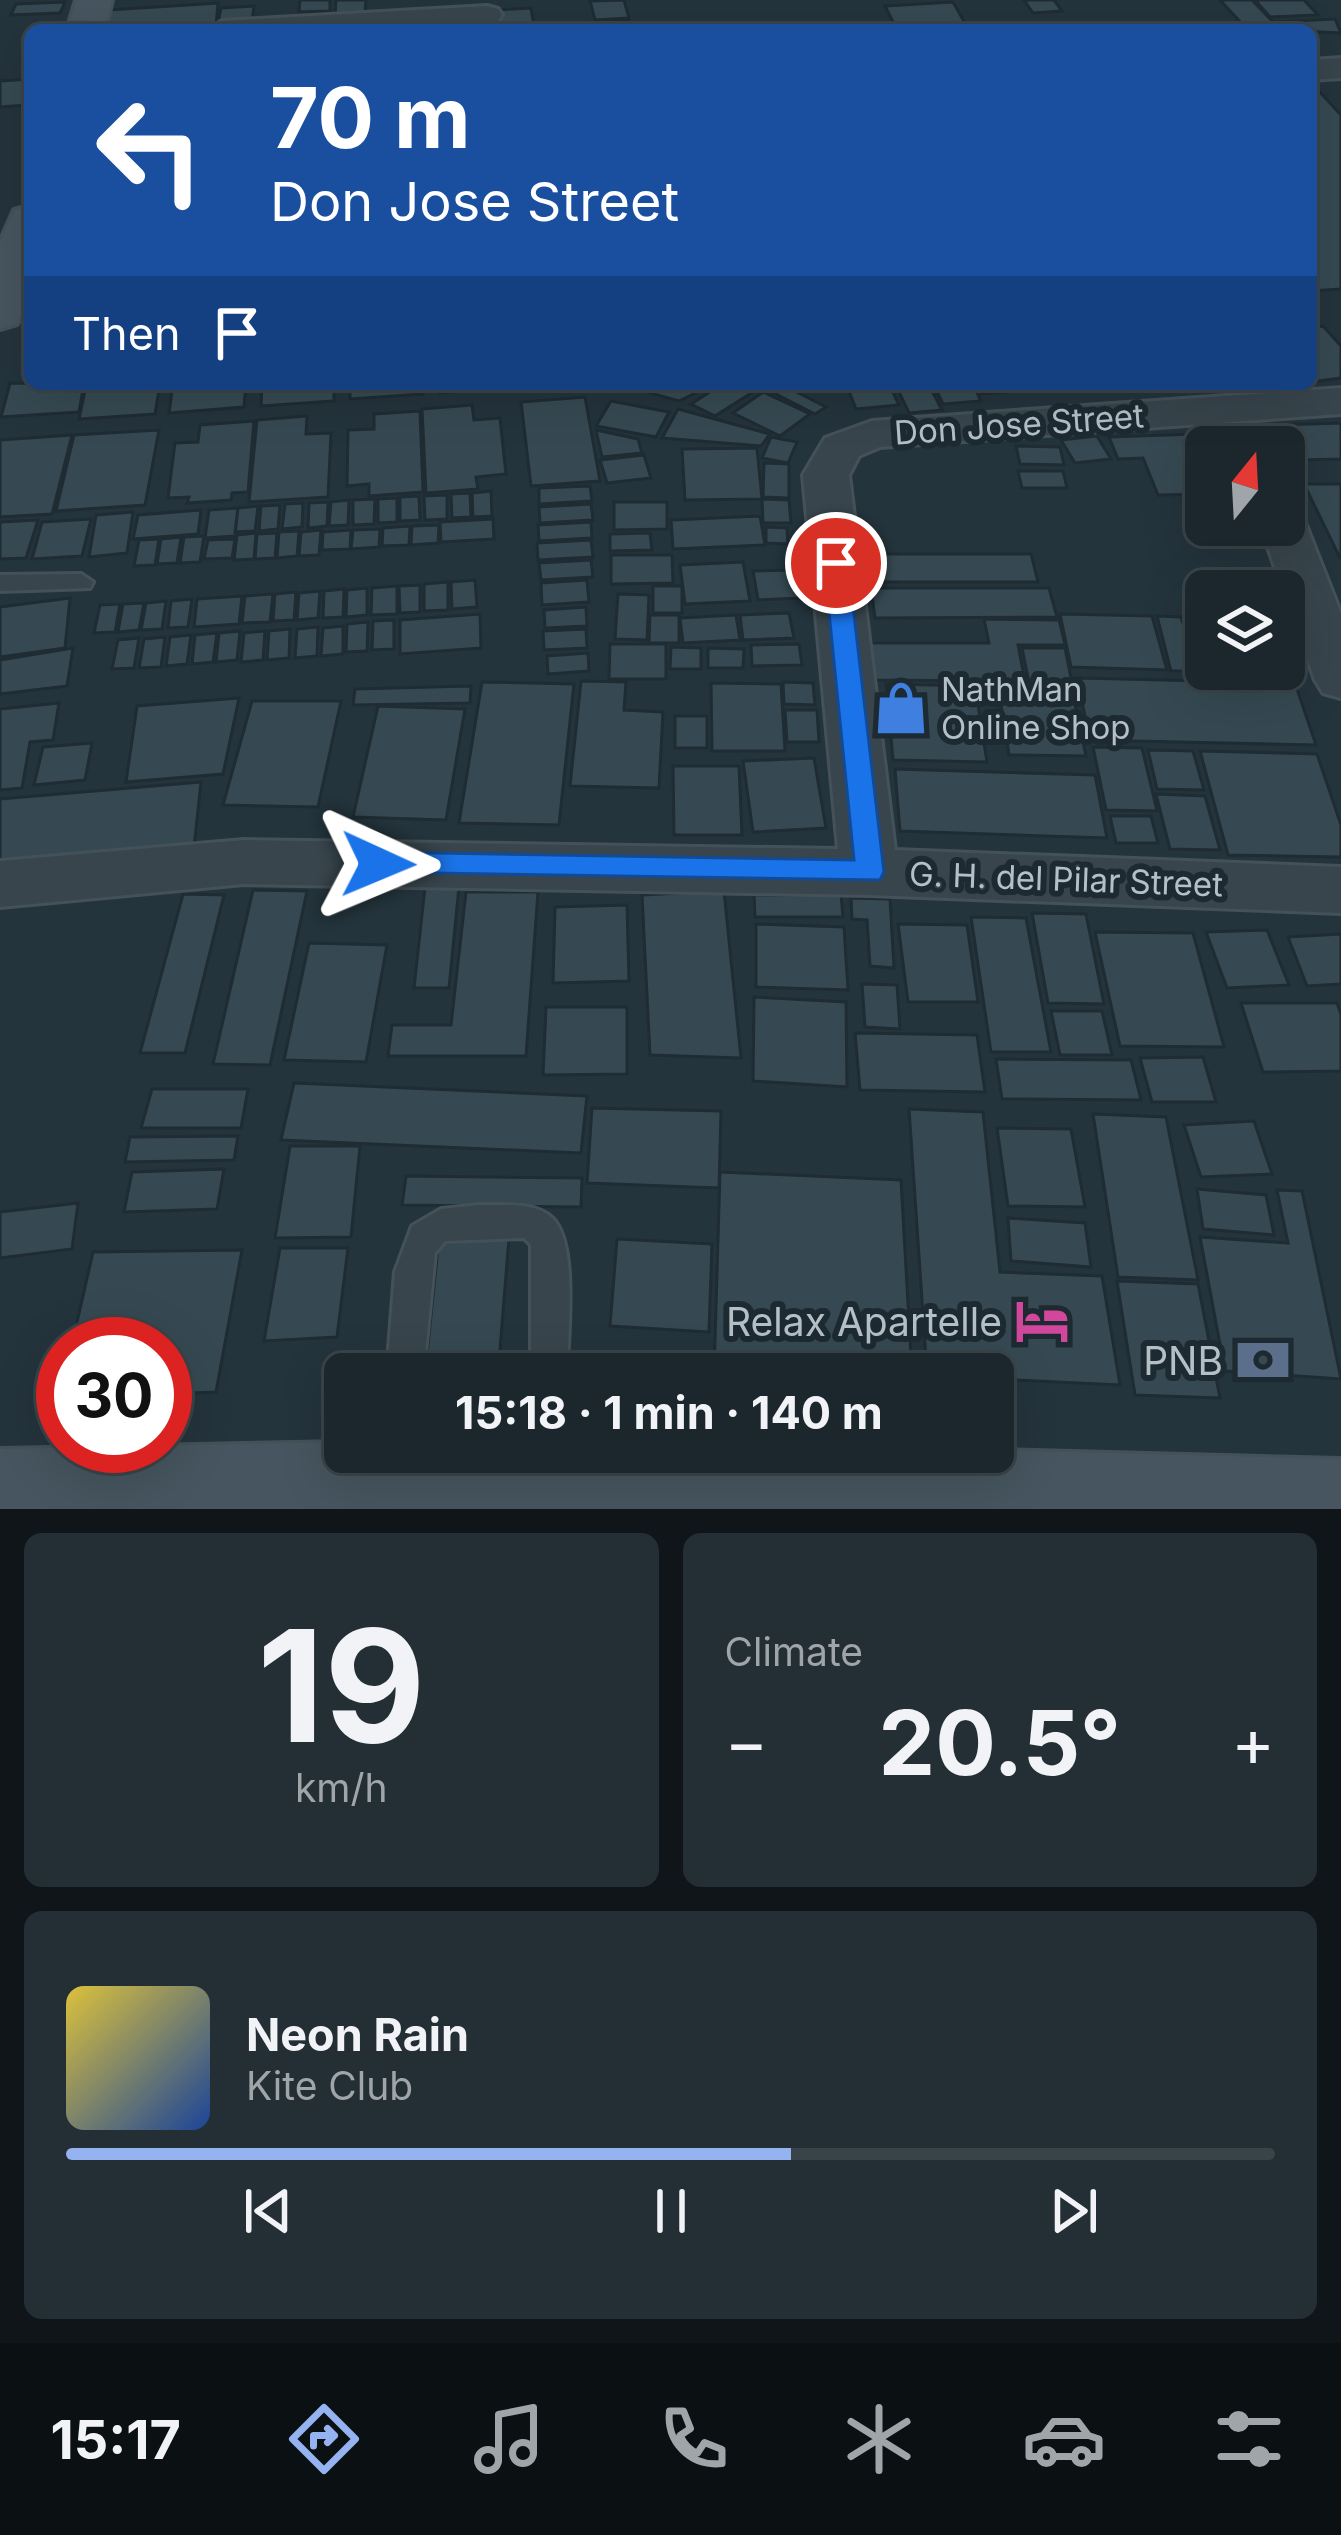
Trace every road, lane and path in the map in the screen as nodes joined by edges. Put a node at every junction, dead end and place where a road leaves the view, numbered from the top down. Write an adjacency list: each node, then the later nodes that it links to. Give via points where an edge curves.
1 (422, 9): 2 (street); 3 (street)
2 (487, 15)
3 (279, 24)
4 (24, 239): 5 (main road)
5 (0, 314)
6 (1341, 401): 7 (street, Don Jose Street)
7 (1253, 426)
8 (1185, 429): 13 (street, Don Jose Street, via 872,434 841,447 826,475)
9 (1291, 546): 12 (street)
10 (81, 582): 11 (lane)
11 (0, 584)
12 (1341, 680)
13 (869, 872): 14 (street, G. H. del Pilar Street, via 244,862); 15 (street, G. H. del Pilar Street)
14 (0, 884)
15 (1341, 890)
16 (407, 1353): 17 (lane, via 416,1252 426,1232 530,1221 550,1248)
17 (549, 1353)
18 (494, 1473): 20 (main road)
19 (619, 1473): 22 (main road)
20 (396, 1482): 21 (main road)
21 (0, 1496)
22 (1057, 1504): 23 (main road)
23 (1341, 1507)

